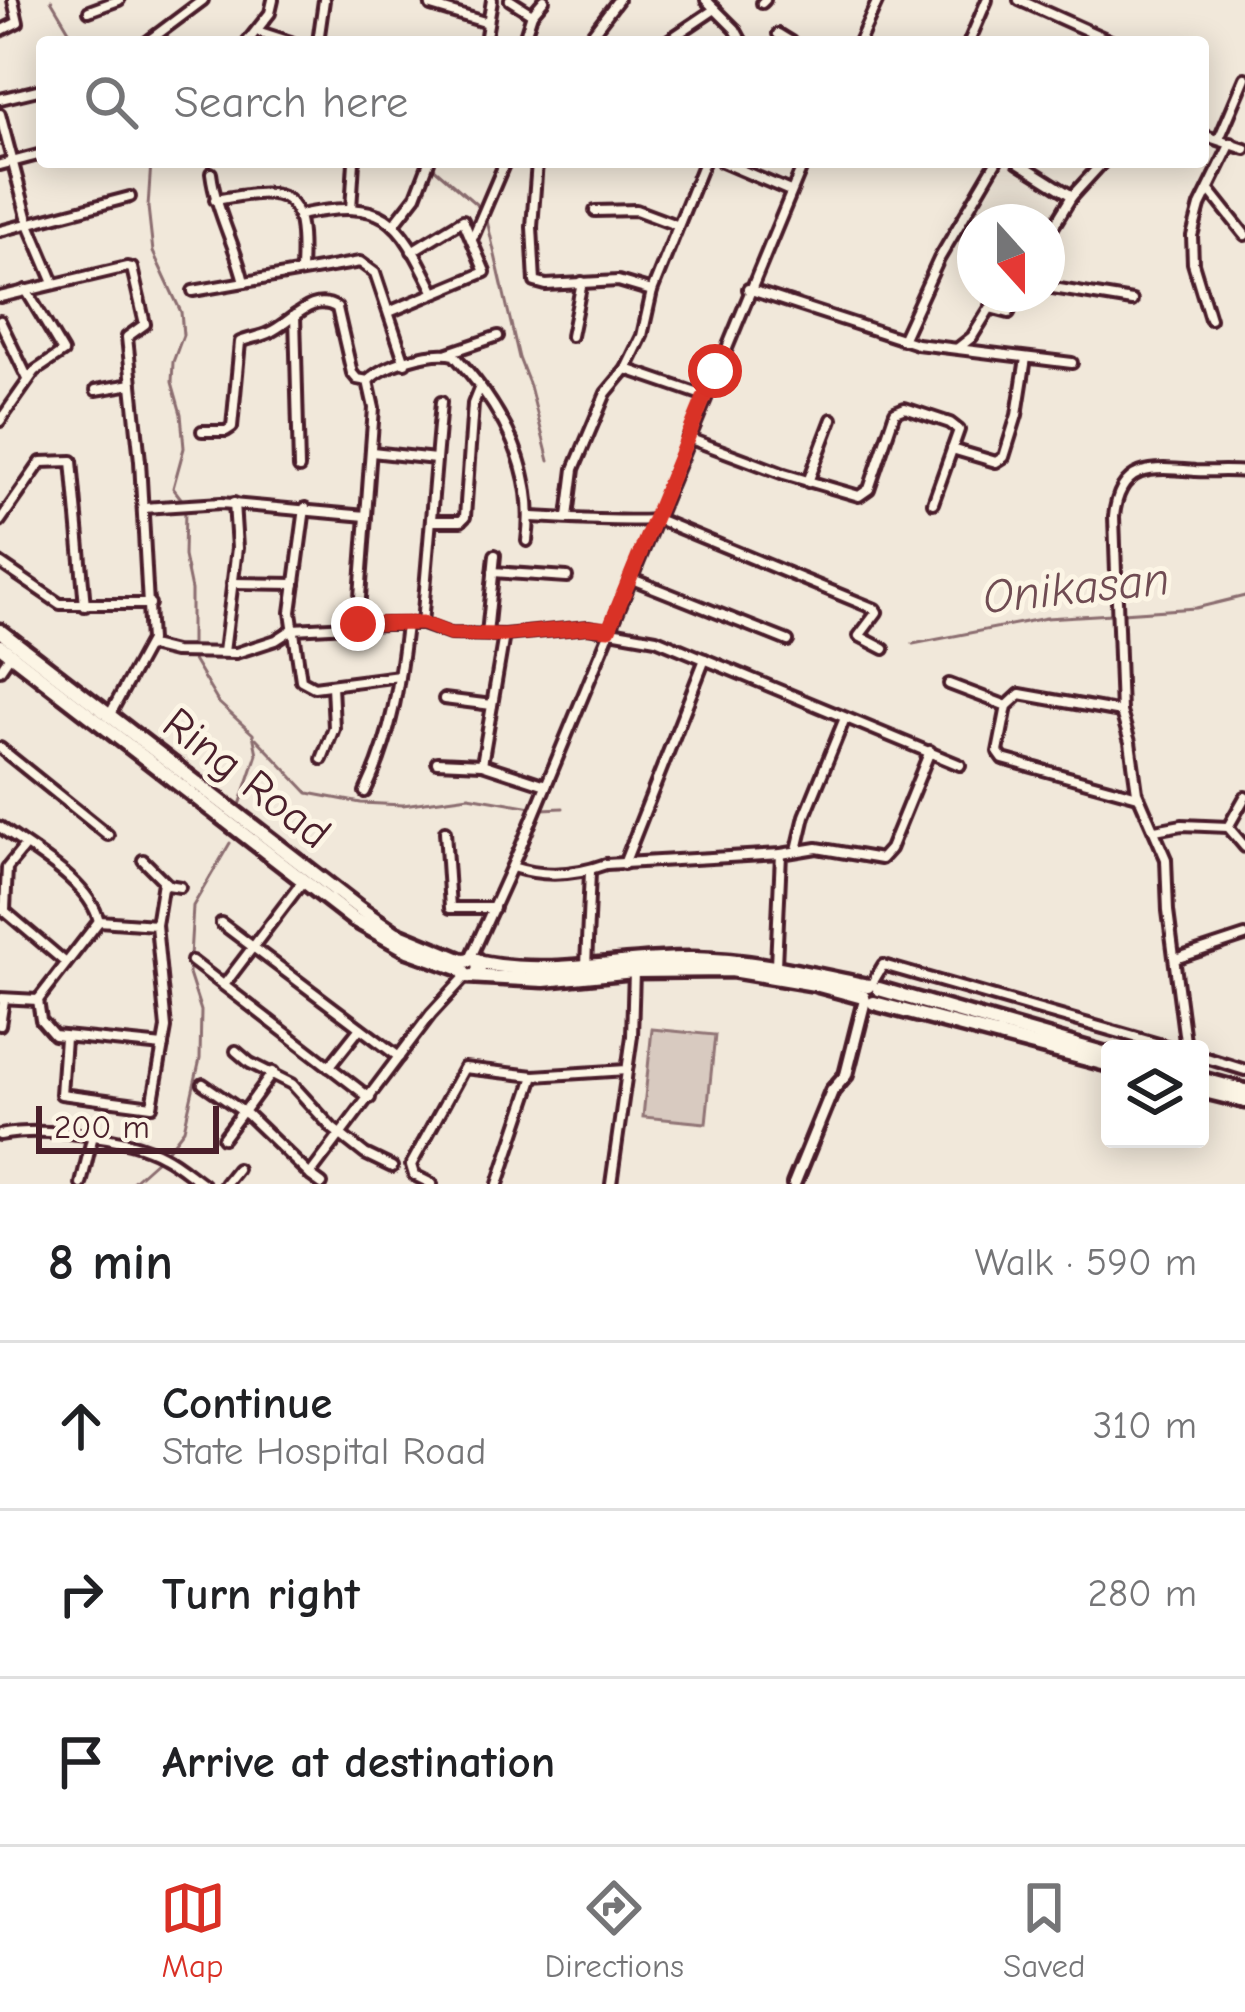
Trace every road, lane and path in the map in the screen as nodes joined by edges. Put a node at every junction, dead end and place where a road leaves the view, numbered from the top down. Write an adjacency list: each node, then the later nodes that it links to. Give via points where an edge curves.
1 (13, 0): 19 (street, via 18,22)
2 (119, 0): 16 (street)
3 (203, 0): 22 (street)
4 (273, 0): 20 (street)
5 (324, 0): 25 (street)
6 (430, 0): 18 (street)
7 (492, 0): 18 (street)
8 (509, 0): 17 (street)
9 (544, 0): 17 (street)
10 (618, 0): 28 (street)
11 (706, 0): 15 (street)
12 (878, 0): 32 (street)
13 (987, 0): 33 (street)
14 (1018, 0): 34 (street)
15 (715, 9): 29 (street); 30 (street)
16 (89, 11)
17 (532, 14): 27 (street)
18 (488, 23): 26 (street)
19 (0, 31)
20 (262, 32): 23 (street); 24 (street)
21 (778, 34): 31 (street)
22 (155, 36)
23 (256, 36)
24 (274, 36)
25 (319, 36)
26 (486, 36)
27 (525, 36)
28 (591, 36)
29 (675, 36)
30 (739, 36)
31 (781, 36)
32 (862, 36)
33 (972, 36)
34 (1099, 36)
35 (1245, 78): 40 (street)
36 (36, 90): 37 (street)
37 (0, 99)
38 (0, 113): 44 (street)
39 (1209, 136): 40 (street)
40 (1219, 139): 41 (street)
41 (1231, 143): 42 (street); 58 (street)
42 (1245, 149)
43 (36, 156): 44 (street)
44 (13, 162): 45 (street); 67 (street)
45 (0, 165)
46 (354, 168): 63 (street)
47 (427, 168): 66 (street)
48 (502, 168): 71 (street)
49 (537, 168): 75 (street, via 535,282)
50 (701, 168): 68 (street)
51 (736, 168): 57 (street)
52 (800, 168): 57 (street)
53 (992, 168): 92 (street)
54 (1028, 168): 60 (street)
55 (1098, 168): 60 (street)
56 (211, 173): 61 (street)
57 (790, 191): 77 (street)
58 (1210, 191): 70 (street); 88 (street, via 1191,250)
59 (130, 196): 67 (street)
60 (1072, 196): 62 (street)
61 (214, 200): 65 (street, via 273,191); 74 (street)
62 (1065, 207)
63 (351, 209): 65 (street); 66 (street)
64 (595, 211): 68 (street, via 636,210)
65 (298, 215): 73 (street)
66 (395, 223): 72 (street)
67 (29, 224): 69 (street); 76 (street)
68 (676, 225): 81 (street)
69 (0, 231)
70 (1245, 235)
71 (473, 237): 72 (street, via 460,221); 82 (street, via 484,275)
72 (412, 251): 82 (street)
73 (302, 270): 74 (street); 85 (street, via 367,264)
74 (244, 282): 80 (street)
75 (582, 282): 81 (street); 91 (street)
76 (54, 283): 79 (street); 101 (street, via 132,268 146,319 127,334)
77 (748, 289): 92 (street); 104 (street)
78 (1065, 289): 84 (street)
79 (26, 290): 83 (street); 99 (street, via 63,352)
80 (193, 291)
81 (652, 291): 98 (street)
82 (434, 292): 85 (street)
83 (0, 297)
84 (1132, 301)
85 (388, 312): 96 (street)
86 (988, 312): 93 (street)
87 (295, 314): 100 (street, via 321,302 337,308 352,373); 108 (street, via 240,342 231,429); 113 (street)
88 (1210, 319)
89 (0, 321): 99 (street)
90 (498, 336): 94 (street)
91 (571, 336)
92 (902, 340): 93 (street)
93 (958, 348): 95 (street)
94 (448, 353): 96 (street); 102 (street)
95 (1026, 358): 97 (street); 110 (street, via 1004,458)
96 (405, 363): 100 (street)
97 (1072, 363)
98 (626, 369): 104 (street); 122 (street, via 606,393 574,469)
99 (28, 379): 107 (street)
100 (368, 381): 111 (street)
101 (132, 384): 103 (street); 118 (street)
102 (479, 389): 121 (street, via 515,443); 125 (street, via 466,515)
103 (96, 390)
104 (705, 396): 109 (street)
105 (441, 402): 112 (street)
106 (832, 418): 115 (street)
107 (0, 421)
108 (202, 431)
109 (688, 438): 115 (street); 123 (street)
110 (952, 449): 115 (street, via 957,427 901,408 863,495); 117 (street)
111 (372, 452): 112 (street); 120 (street)
112 (435, 459): 125 (street)
113 (299, 468)
114 (1245, 472): 157 (street, via 1149,466 1115,501)
115 (808, 482)
116 (234, 503): 118 (street); 119 (street); 132 (street)
117 (933, 503)
118 (142, 508): 134 (street)
119 (305, 508): 120 (street); 133 (street)
120 (366, 516): 137 (street)
121 (532, 517): 122 (street); 126 (street)
122 (568, 517): 123 (street)
123 (657, 519): 131 (street); 146 (street, via 875,608 860,636)
124 (0, 520): 135 (street, via 41,462 73,461)
125 (430, 521): 136 (street)
126 (527, 541)
127 (495, 555): 129 (street)
128 (0, 563): 135 (street, via 53,601)
129 (493, 572): 130 (street); 142 (street)
130 (567, 577)
131 (632, 579): 140 (street); 144 (street)
132 (232, 583): 133 (street); 148 (street)
133 (295, 584): 139 (street)
134 (150, 604): 135 (street); 145 (street)
135 (85, 606)
136 (422, 623): 138 (street); 142 (street, via 450,634)
137 (358, 624): 138 (street); 139 (street)
138 (406, 625): 151 (street)
139 (293, 628): 148 (street, via 259,648); 153 (street, via 301,680)
140 (609, 629): 143 (street); 149 (street); 166 (street)
141 (0, 631): 158 (main road, Ring Road)
142 (487, 634): 143 (street)
143 (504, 635): 155 (street)
144 (788, 641)
145 (150, 646): 148 (street); 158 (street)
146 (884, 649)
147 (5, 650): 150 (street); 184 (main road, Ring Road)
148 (224, 652)
149 (705, 659): 159 (street); 180 (street)
150 (0, 670)
151 (399, 676): 153 (street); 167 (street)
152 (949, 684): 156 (street)
153 (332, 685): 162 (street, via 334,728)
154 (444, 699): 155 (street)
155 (492, 705): 164 (street)
156 (1007, 706): 157 (street, via 1026,694); 168 (street, via 1003,759)
157 (1121, 712): 168 (street)
158 (108, 717): 198 (main road, Ring Road, via 374,920)
159 (845, 718): 161 (street); 177 (street)
160 (0, 748): 174 (street)
161 (930, 751): 165 (street); 177 (street, via 881,859)
162 (322, 759)
163 (437, 762): 164 (street)
164 (482, 764): 166 (street)
165 (960, 765)
166 (546, 785): 181 (street)
167 (365, 792)
168 (1139, 797): 172 (street)
169 (1245, 797): 171 (street)
170 (0, 827): 175 (street)
171 (1228, 827): 172 (street); 176 (street)
172 (1155, 830): 193 (street, via 1166,859)
173 (445, 831): 187 (street, via 450,908)
174 (108, 835)
175 (26, 847): 186 (street, via 7,868); 188 (street, via 75,885)
176 (1245, 847)
177 (797, 850): 178 (street)
178 (781, 854): 180 (street); 196 (street)
179 (143, 860): 183 (street)
180 (625, 864): 182 (street)
181 (512, 867): 182 (street); 187 (street)
182 (590, 872): 197 (street)
183 (163, 880): 185 (street); 190 (street)
184 (303, 881): 192 (street); 198 (main road, Ring Road, via 374,932)
185 (180, 887)
186 (3, 908): 195 (street)
187 (494, 908): 198 (street)
188 (99, 921): 190 (street); 195 (street)
189 (221, 922): 192 (street)
190 (156, 925): 209 (street)
191 (1245, 936): 193 (street)
192 (255, 946): 200 (street); 205 (street)
193 (1175, 959): 208 (street)
194 (192, 961): 200 (street)
195 (66, 963): 203 (street)
196 (776, 965): 197 (main road, Ring Road, via 689,959); 202 (main road, Ring Road)
197 (586, 966): 198 (main road, Ring Road)
198 (468, 969): 199 (main road, Ring Road, via 544,980); 212 (street)
199 (634, 971): 202 (main road, Ring Road, via 731,970); 216 (street)
200 (224, 985): 215 (street)
201 (2, 999): 203 (street); 204 (street)
202 (869, 999): 207 (street, via 883,964); 211 (main road, Ring Road); 214 (main road, Ring Road); 241 (street, via 846,1075)
203 (38, 1000): 206 (street, via 44,1026)
204 (0, 1025)
205 (360, 1028): 212 (street); 215 (street)
206 (65, 1038): 209 (street); 209 (street, via 61,1094 147,1108)
207 (1144, 1040)
208 (1185, 1040)
209 (163, 1046)
210 (236, 1051): 218 (street)
211 (1101, 1053)
212 (399, 1057): 224 (street)
213 (1209, 1059): 217 (street)
214 (1101, 1063)
215 (329, 1067): 224 (street)
216 (627, 1070): 219 (street); 240 (street)
217 (1245, 1070)
218 (273, 1072): 226 (street); 228 (street)
219 (534, 1076): 238 (street, via 461,1070 411,1165); 239 (street)
220 (1209, 1081): 222 (main road)
221 (203, 1084): 226 (street)
222 (1245, 1091)
223 (1209, 1092): 225 (main road)
224 (370, 1097): 228 (street)
225 (1245, 1101)
226 (243, 1111): 230 (street); 233 (street)
227 (0, 1135): 229 (street)
228 (340, 1136): 231 (street); 233 (street)
229 (92, 1138): 234 (street); 235 (street, via 158,1154)
230 (223, 1138)
231 (392, 1167)
232 (237, 1169): 236 (street)
233 (310, 1175): 237 (street)
234 (81, 1184)
235 (203, 1184)
236 (225, 1184)
237 (322, 1184)
238 (432, 1184)
239 (498, 1184)
240 (611, 1184)
241 (794, 1184)

